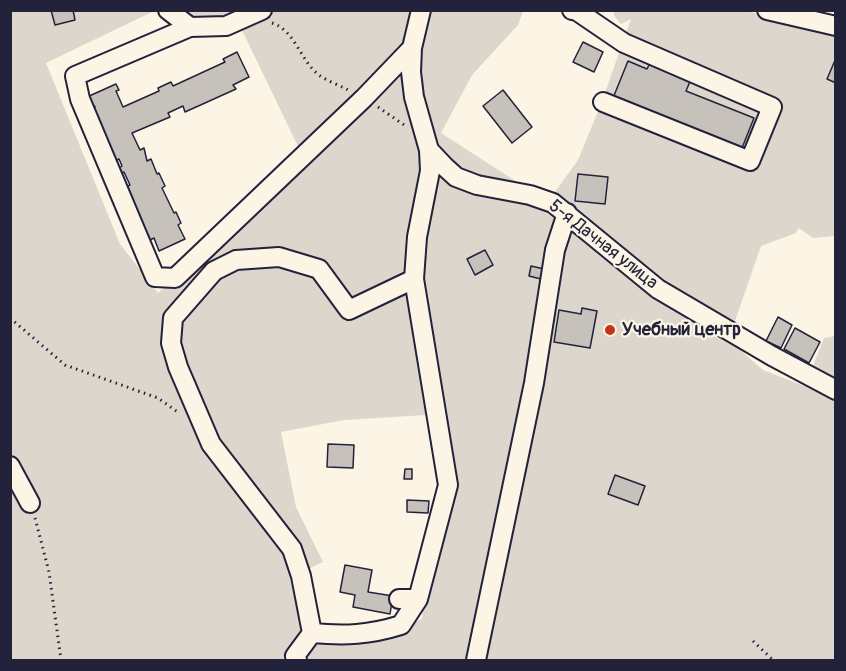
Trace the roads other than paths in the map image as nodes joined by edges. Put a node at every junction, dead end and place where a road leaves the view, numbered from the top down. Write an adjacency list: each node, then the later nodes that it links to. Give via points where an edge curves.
1 (168, 10): 7 (street)
2 (421, 10): 8 (street, 5-я Дачная улица)
3 (767, 10): 6 (street)
4 (576, 11): 9 (street, via 624,43 772,107 750,161)
5 (254, 14): 7 (street, via 226,26)
6 (836, 26)
7 (190, 27): 8 (street, via 75,76 80,99 155,277 175,278)
8 (412, 48): 10 (street, 5-я Дачная улица, via 414,97)
9 (603, 102)
10 (429, 150): 11 (street, 5-я Дачная улица, via 456,177 492,189 530,195); 12 (street, via 430,171 417,237)
11 (567, 213): 13 (street, 5-я Дачная улица, via 658,289); 18 (street, via 555,250 534,383)
12 (414, 279): 16 (street, via 448,485 401,625 375,633); 16 (street, via 349,310 319,269 279,257 236,260 214,271 172,318 171,343 178,367 211,444 292,549)
13 (836, 390)
14 (10, 466): 15 (street)
15 (30, 503)
16 (312, 633): 17 (street, via 295,656)
17 (297, 660)
18 (476, 660)

